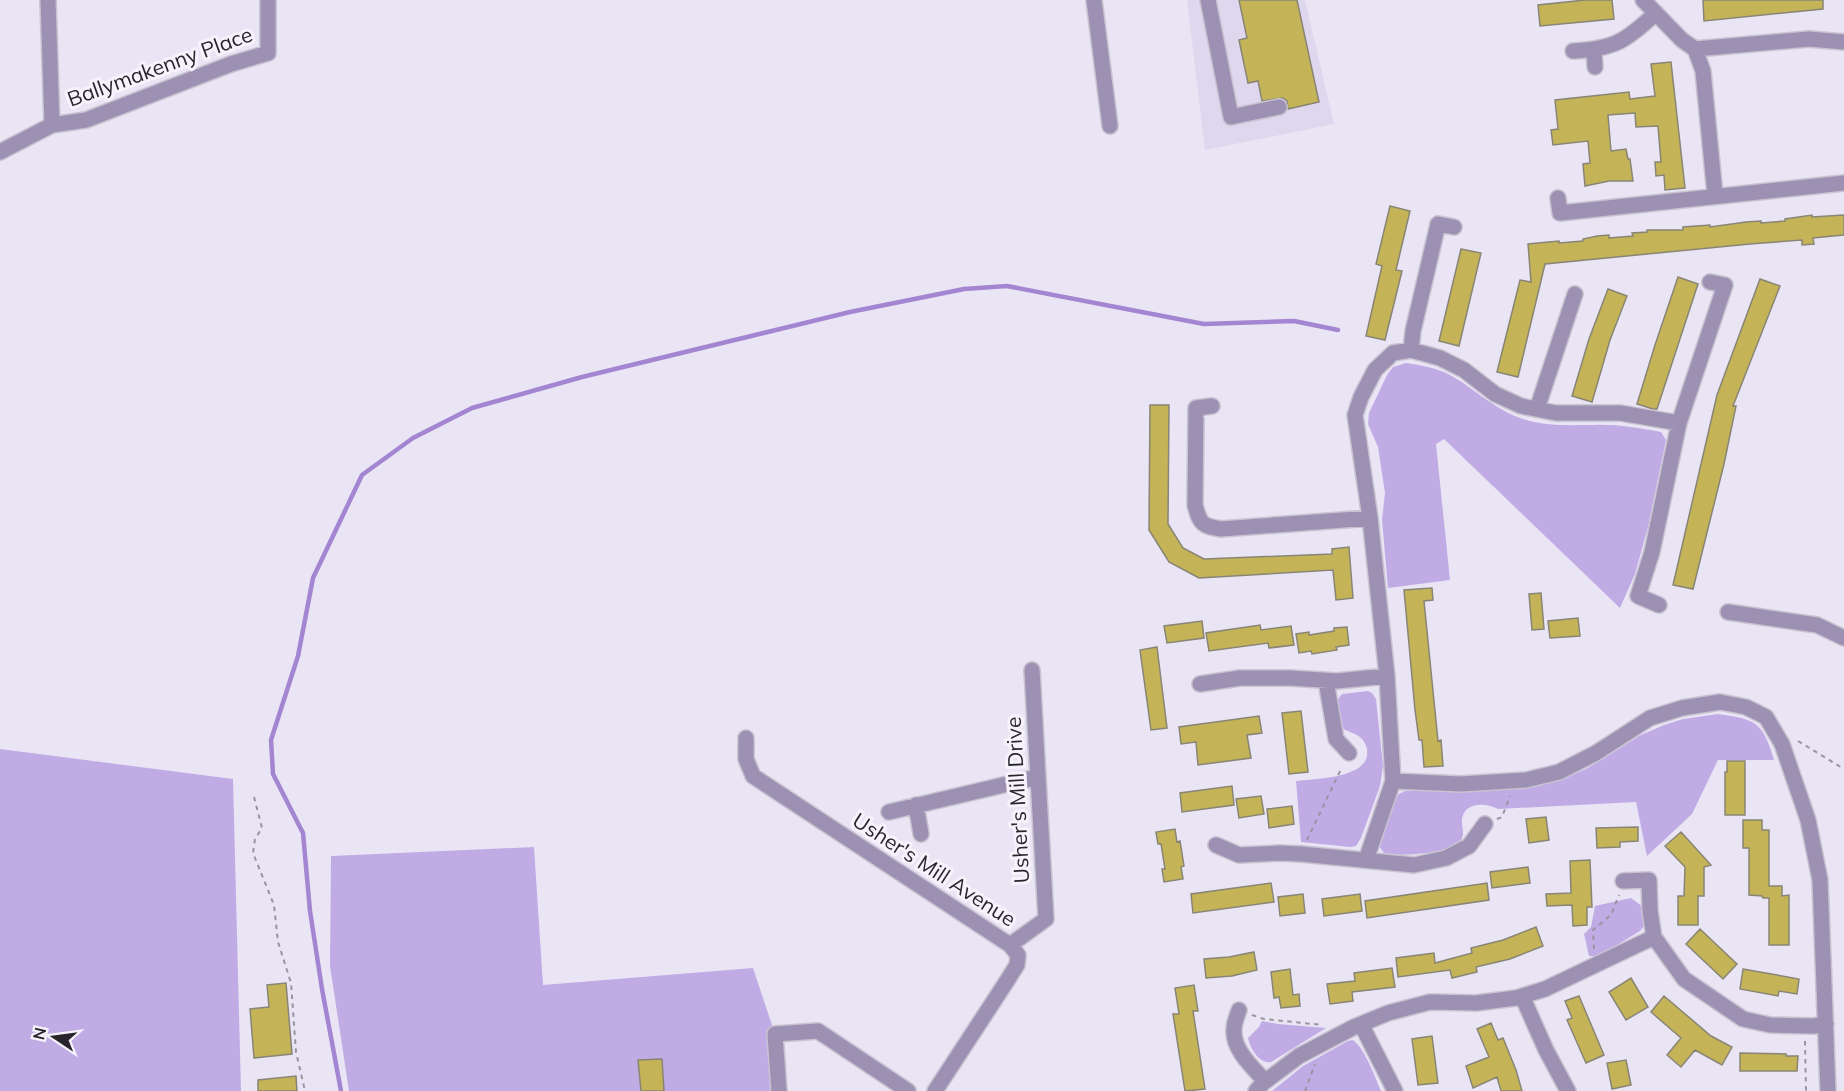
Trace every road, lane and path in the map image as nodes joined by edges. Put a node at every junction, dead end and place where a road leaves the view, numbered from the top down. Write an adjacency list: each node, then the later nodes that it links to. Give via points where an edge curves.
1 (48, 0): 13 (street)
2 (268, 0): 13 (street, Ballymakenny Place, via 268,53 86,120)
3 (1094, 0): 14 (street)
4 (1208, 0): 12 (street, via 1231,117)
5 (1643, 0): 6 (street)
6 (1656, 13): 8 (street); 9 (street, via 1618,44)
7 (1844, 42): 8 (street, via 1809,39)
8 (1695, 49): 17 (street, via 1703,70)
9 (1594, 50): 10 (street); 11 (street)
10 (1573, 51)
11 (1595, 67)
12 (1279, 107)
13 (52, 125): 15 (street)
14 (1110, 126)
15 (0, 152)
16 (1844, 183): 17 (street)
17 (1715, 195): 18 (street, via 1560,213)
18 (1558, 198)
19 (1454, 227): 22 (street, via 1438,224)
20 (1710, 282): 25 (street, via 1725,285)
21 (1575, 294): 24 (street)
22 (1411, 351): 24 (street, via 1440,358 1464,370 1495,394); 26 (street, via 1393,353 1375,370 1355,415)
23 (1212, 406): 26 (street, via 1196,408 1195,505 1198,519 1206,526 1221,529)
24 (1537, 410): 25 (street, via 1620,413)
25 (1679, 423): 27 (street, via 1652,552 1638,596)
26 (1370, 518): 31 (street)
27 (1659, 604)
28 (1728, 612): 29 (street, via 1817,625)
29 (1844, 638)
30 (1032, 670): 38 (street, Usher's Mill Drive)
31 (1387, 676): 32 (street); 40 (street)
32 (1326, 681): 33 (street, via 1240,678); 36 (street, via 1336,739)
33 (1200, 684)
34 (746, 738): 51 (street, Usher's Mill Avenue, via 746,759 753,776)
35 (1782, 744): 37 (path, via 1788,739 1800,742); 39 (street, via 1766,717 1746,707 1720,702 1650,718 1559,772); 56 (street, via 1808,820 1820,880)
36 (1349, 753): 47 (path)
37 (1844, 769)
38 (1037, 777): 42 (street); 51 (street, Usher's Mill Drive, via 1047,919)
39 (1527, 780): 40 (street, via 1461,784); 44 (path, via 1510,795 1502,817)
40 (1393, 781): 48 (street)
41 (254, 797): 61 (path, via 262,828 253,853 274,904 278,942 291,983 296,1052)
42 (916, 806): 43 (street); 45 (street)
43 (889, 812)
44 (1485, 824): 48 (street, via 1469,846 1446,858 1414,865)
45 (921, 834)
46 (1216, 845): 47 (street, via 1239,855)
47 (1301, 854): 48 (street)
48 (1366, 860)
49 (1623, 881): 50 (street, via 1649,880); 52 (path, via 1611,915 1593,930)
50 (1654, 937): 52 (street); 57 (street, via 1684,979 1743,1019)
51 (1010, 945): 64 (street, Usher's Mill Avenue, via 1018,955 1017,965)
52 (1594, 967): 53 (street)
53 (1522, 996): 55 (street, via 1476,1003 1430,1002); 67 (street)
54 (1239, 1010): 58 (path, via 1264,1019 1329,1025); 60 (street, via 1233,1030)
55 (1361, 1024): 58 (street); 66 (street)
56 (1826, 1024): 57 (street); 69 (street)
57 (1804, 1026): 68 (path)
58 (1342, 1033): 59 (street)
59 (1317, 1047): 60 (street); 65 (path, via 1317,1059)
60 (1261, 1086)
61 (304, 1091)
62 (779, 1091): 63 (street, via 775,1034 818,1031)
63 (908, 1091)
64 (935, 1091)
65 (1305, 1091)
66 (1395, 1091)
67 (1568, 1091)
68 (1806, 1091)
69 (1828, 1091)

